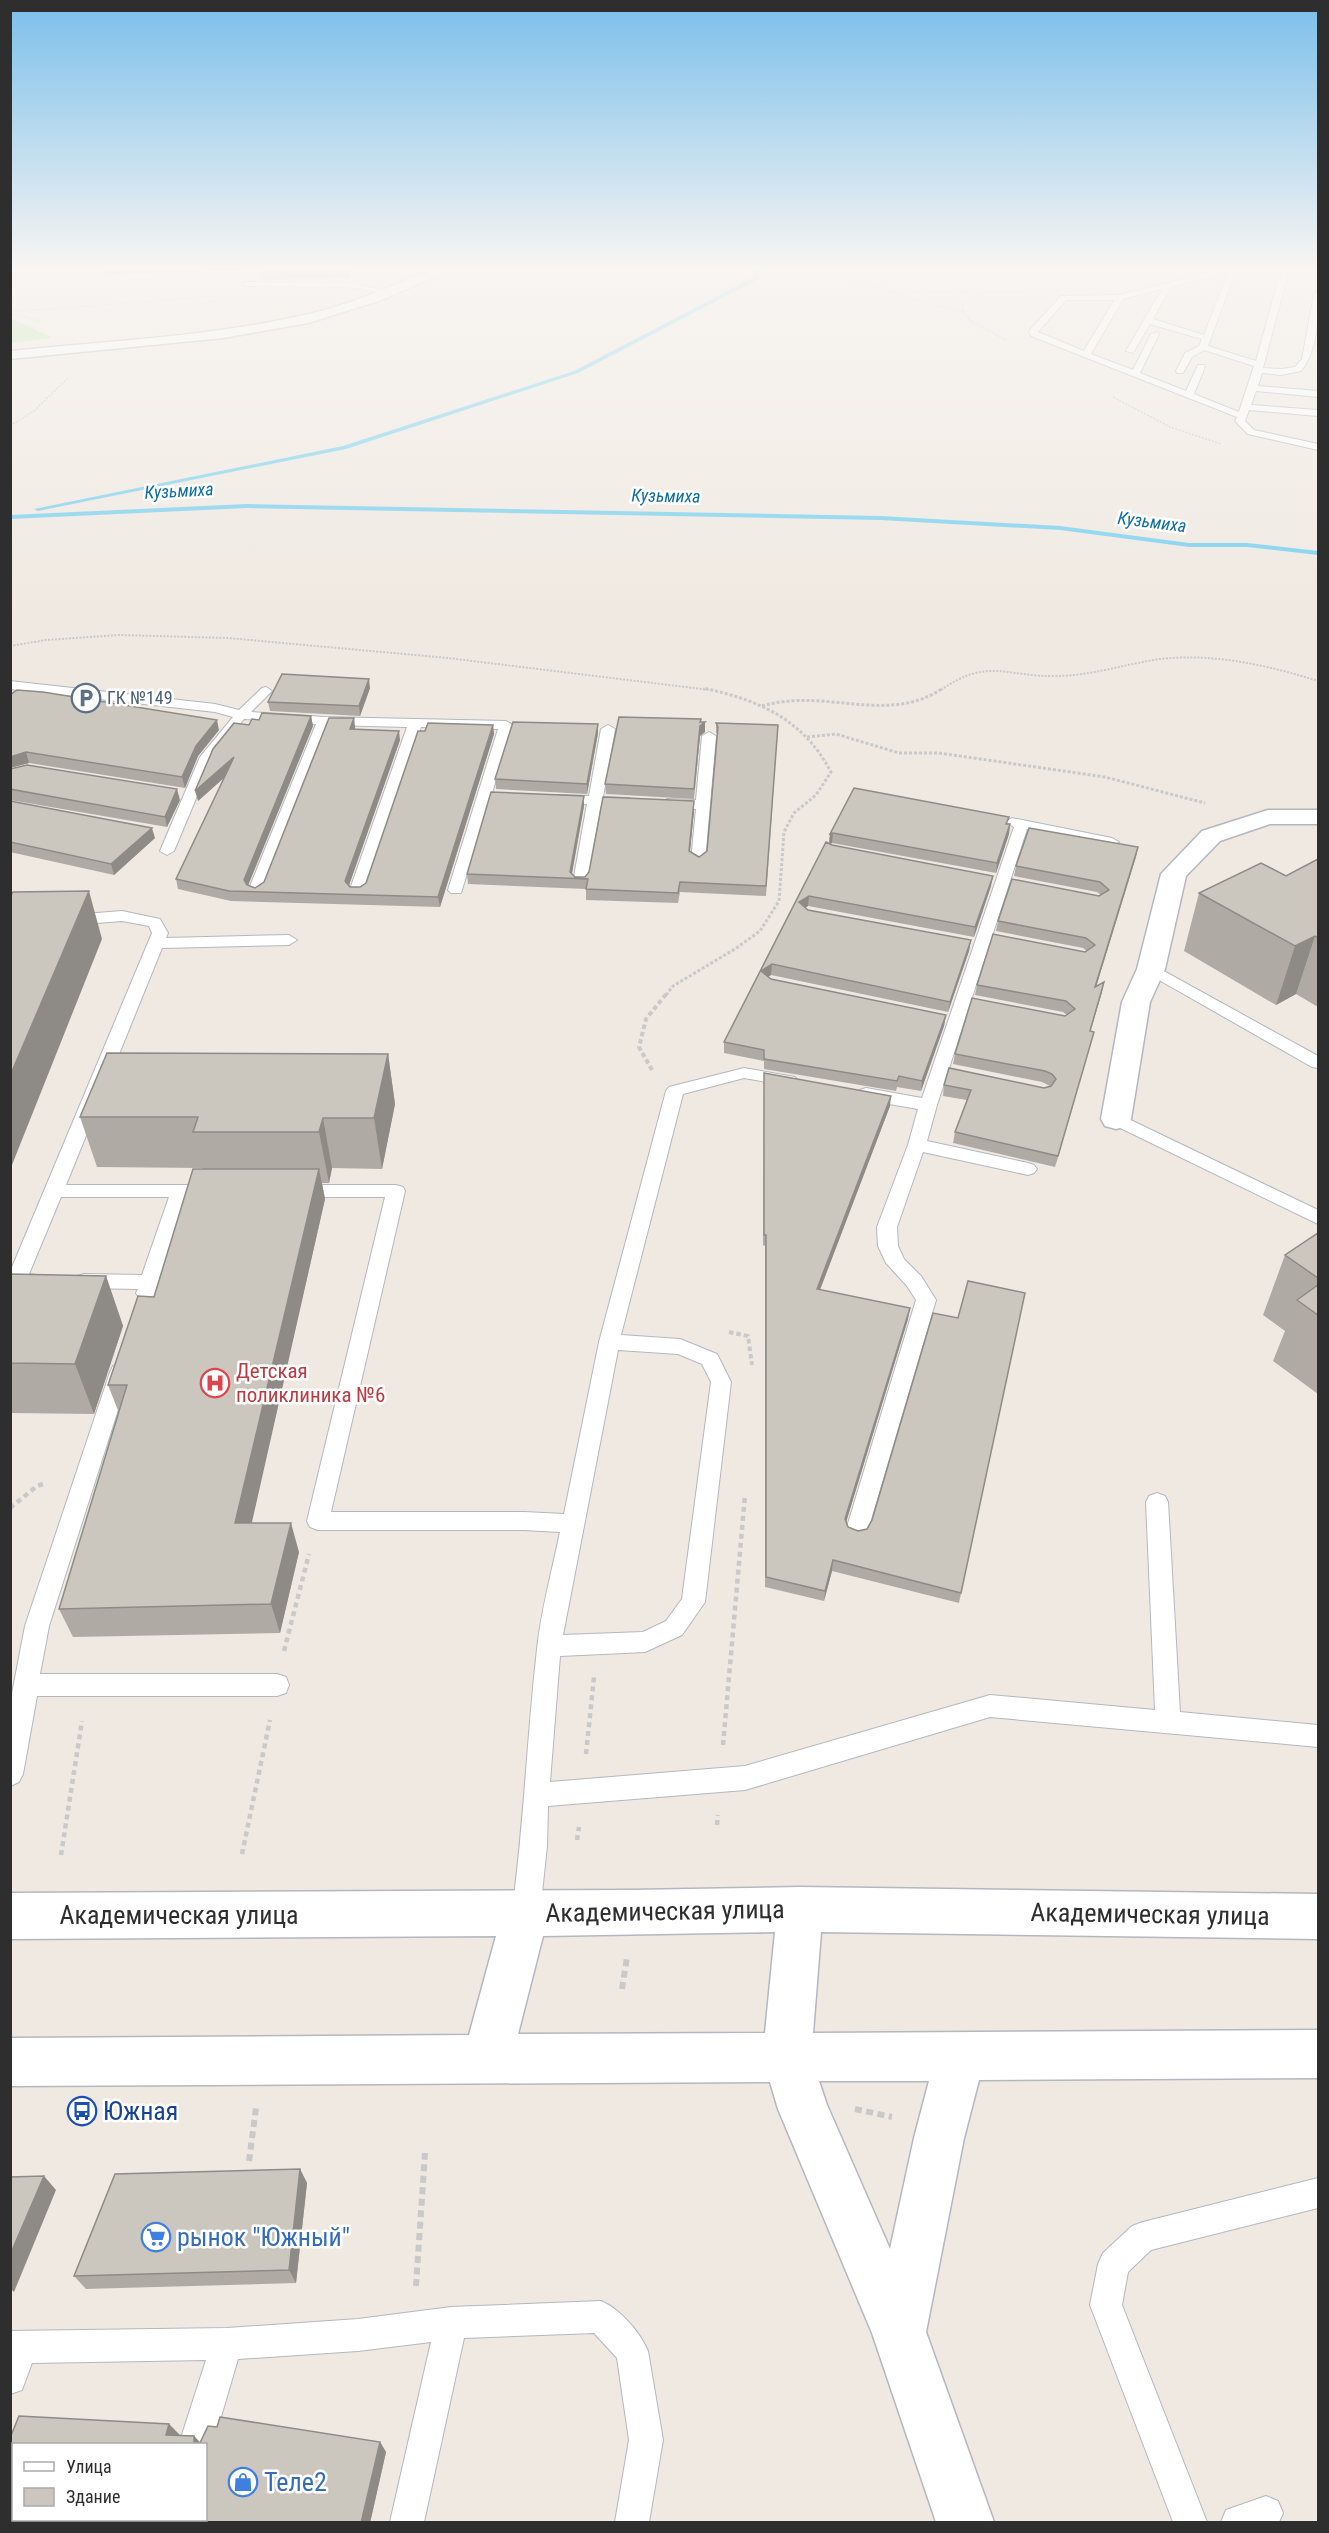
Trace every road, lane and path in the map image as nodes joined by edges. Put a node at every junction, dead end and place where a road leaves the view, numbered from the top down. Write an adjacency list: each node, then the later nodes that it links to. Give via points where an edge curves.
1 (64, 384): 10 (path)
2 (1161, 384): 7 (lane)
3 (1194, 384): 7 (lane)
4 (1254, 384): 5 (lane)
5 (1253, 388): 6 (lane); 8 (lane)
6 (1318, 394)
7 (1189, 395): 8 (lane)
8 (1244, 412): 9 (lane); 11 (lane, via 1240,421 1251,432)
9 (1318, 413)
10 (10, 426)
11 (1318, 447)
12 (1318, 681): 15 (path, via 1225,658 1164,659 1056,676 981,670 959,675 929,699 906,705 801,699 776,700)
13 (10, 685): 16 (lane)
14 (266, 691): 16 (lane)
15 (762, 706)
16 (242, 714): 17 (lane); 30 (lane, via 207,757 185,794 167,834)
17 (324, 721): 18 (lane); 34 (lane)
18 (415, 724): 33 (lane, via 506,725 490,796); 35 (lane)
19 (608, 729): 23 (lane)
20 (709, 736): 24 (lane)
21 (806, 737): 27 (path, via 836,734 899,753 939,753 1105,777 1198,800)
22 (540, 798): 23 (lane)
23 (595, 800): 24 (lane); 32 (lane)
24 (702, 805): 31 (lane)
25 (1318, 817): 27 (main road, via 1268,817)
26 (999, 819): 28 (lane)
27 (1253, 822): 39 (main road, via 1211,836 1174,874)
28 (1022, 824): 29 (lane); 43 (lane, via 983,941 969,1001 950,1020 946,1070)
29 (1112, 842)
30 (167, 851)
31 (698, 861)
32 (580, 882)
33 (456, 890)
34 (256, 891)
35 (357, 892)
36 (50, 922): 38 (lane, via 122,916 155,922 160,933)
37 (289, 940): 38 (lane)
38 (156, 943): 47 (lane)
39 (1151, 969): 40 (lane); 44 (main road, via 1136,1002)
40 (1318, 1063)
41 (802, 1083): 55 (lane, via 744,1073 675,1091)
42 (848, 1091): 43 (lane)
43 (928, 1105): 45 (lane)
44 (1116, 1119): 51 (lane)
45 (917, 1145): 46 (lane); 61 (lane, via 887,1227 888,1246 896,1263 926,1300)
46 (1028, 1169)
47 (54, 1191): 48 (lane); 52 (lane)
48 (180, 1191): 49 (lane); 53 (lane)
49 (228, 1191)
50 (276, 1191): 60 (lane, via 396,1191 318,1521)
51 (1318, 1218)
52 (14, 1280): 53 (lane)
53 (150, 1282): 54 (lane)
54 (139, 1315)
55 (609, 1342): 60 (lane); 63 (lane, via 680,1347 710,1359 721,1382 693,1602 674,1628 645,1642)
56 (128, 1348): 65 (lane, via 37,1626)
57 (37, 1486): 59 (path)
58 (1157, 1502): 68 (lane)
59 (10, 1508)
60 (573, 1524): 64 (lane)
61 (857, 1530)
62 (307, 1563): 66 (path)
63 (597, 1644): 64 (lane); 71 (path)
64 (549, 1646): 72 (lane)
65 (26, 1685): 67 (lane); 70 (lane)
66 (277, 1685): 67 (lane); 74 (path)
67 (87, 1686): 75 (path)
68 (1168, 1722): 69 (lane); 71 (lane, via 990,1706 745,1778)
69 (1318, 1736)
70 (10, 1774)
71 (582, 1792): 72 (lane); 73 (path)
72 (536, 1795): 77 (lane)
73 (577, 1840)
74 (242, 1854)
75 (62, 1855)
76 (800, 1909): 77 (main road, Академическая улица); 79 (main road, Академическая улица); 84 (main road)
77 (526, 1912): 78 (main road, Академическая улица); 85 (main road)
78 (10, 1916)
79 (1318, 1916)
80 (628, 1944): 81 (path)
81 (622, 1989)
82 (1318, 2054): 83 (main road)
83 (960, 2057): 84 (main road); 95 (main road)
84 (787, 2058): 85 (main road); 95 (main road, via 802,2109)
85 (487, 2060): 86 (main road)
86 (10, 2062)
87 (258, 2096): 91 (path)
88 (849, 2108): 89 (path)
89 (892, 2117)
90 (425, 2153): 94 (path)
91 (249, 2161)
92 (1318, 2193): 103 (lane, via 1143,2237 1114,2264 1106,2305)
93 (451, 2323): 94 (lane); 100 (lane); 101 (lane, via 601,2318 632,2351 646,2440)
94 (414, 2329): 96 (lane)
95 (899, 2332): 102 (main road)
96 (227, 2344): 97 (lane); 99 (lane)
97 (16, 2347): 98 (lane)
98 (10, 2378)
99 (197, 2443)
100 (407, 2523)
101 (632, 2523)
102 (965, 2523)
103 (1190, 2523)

